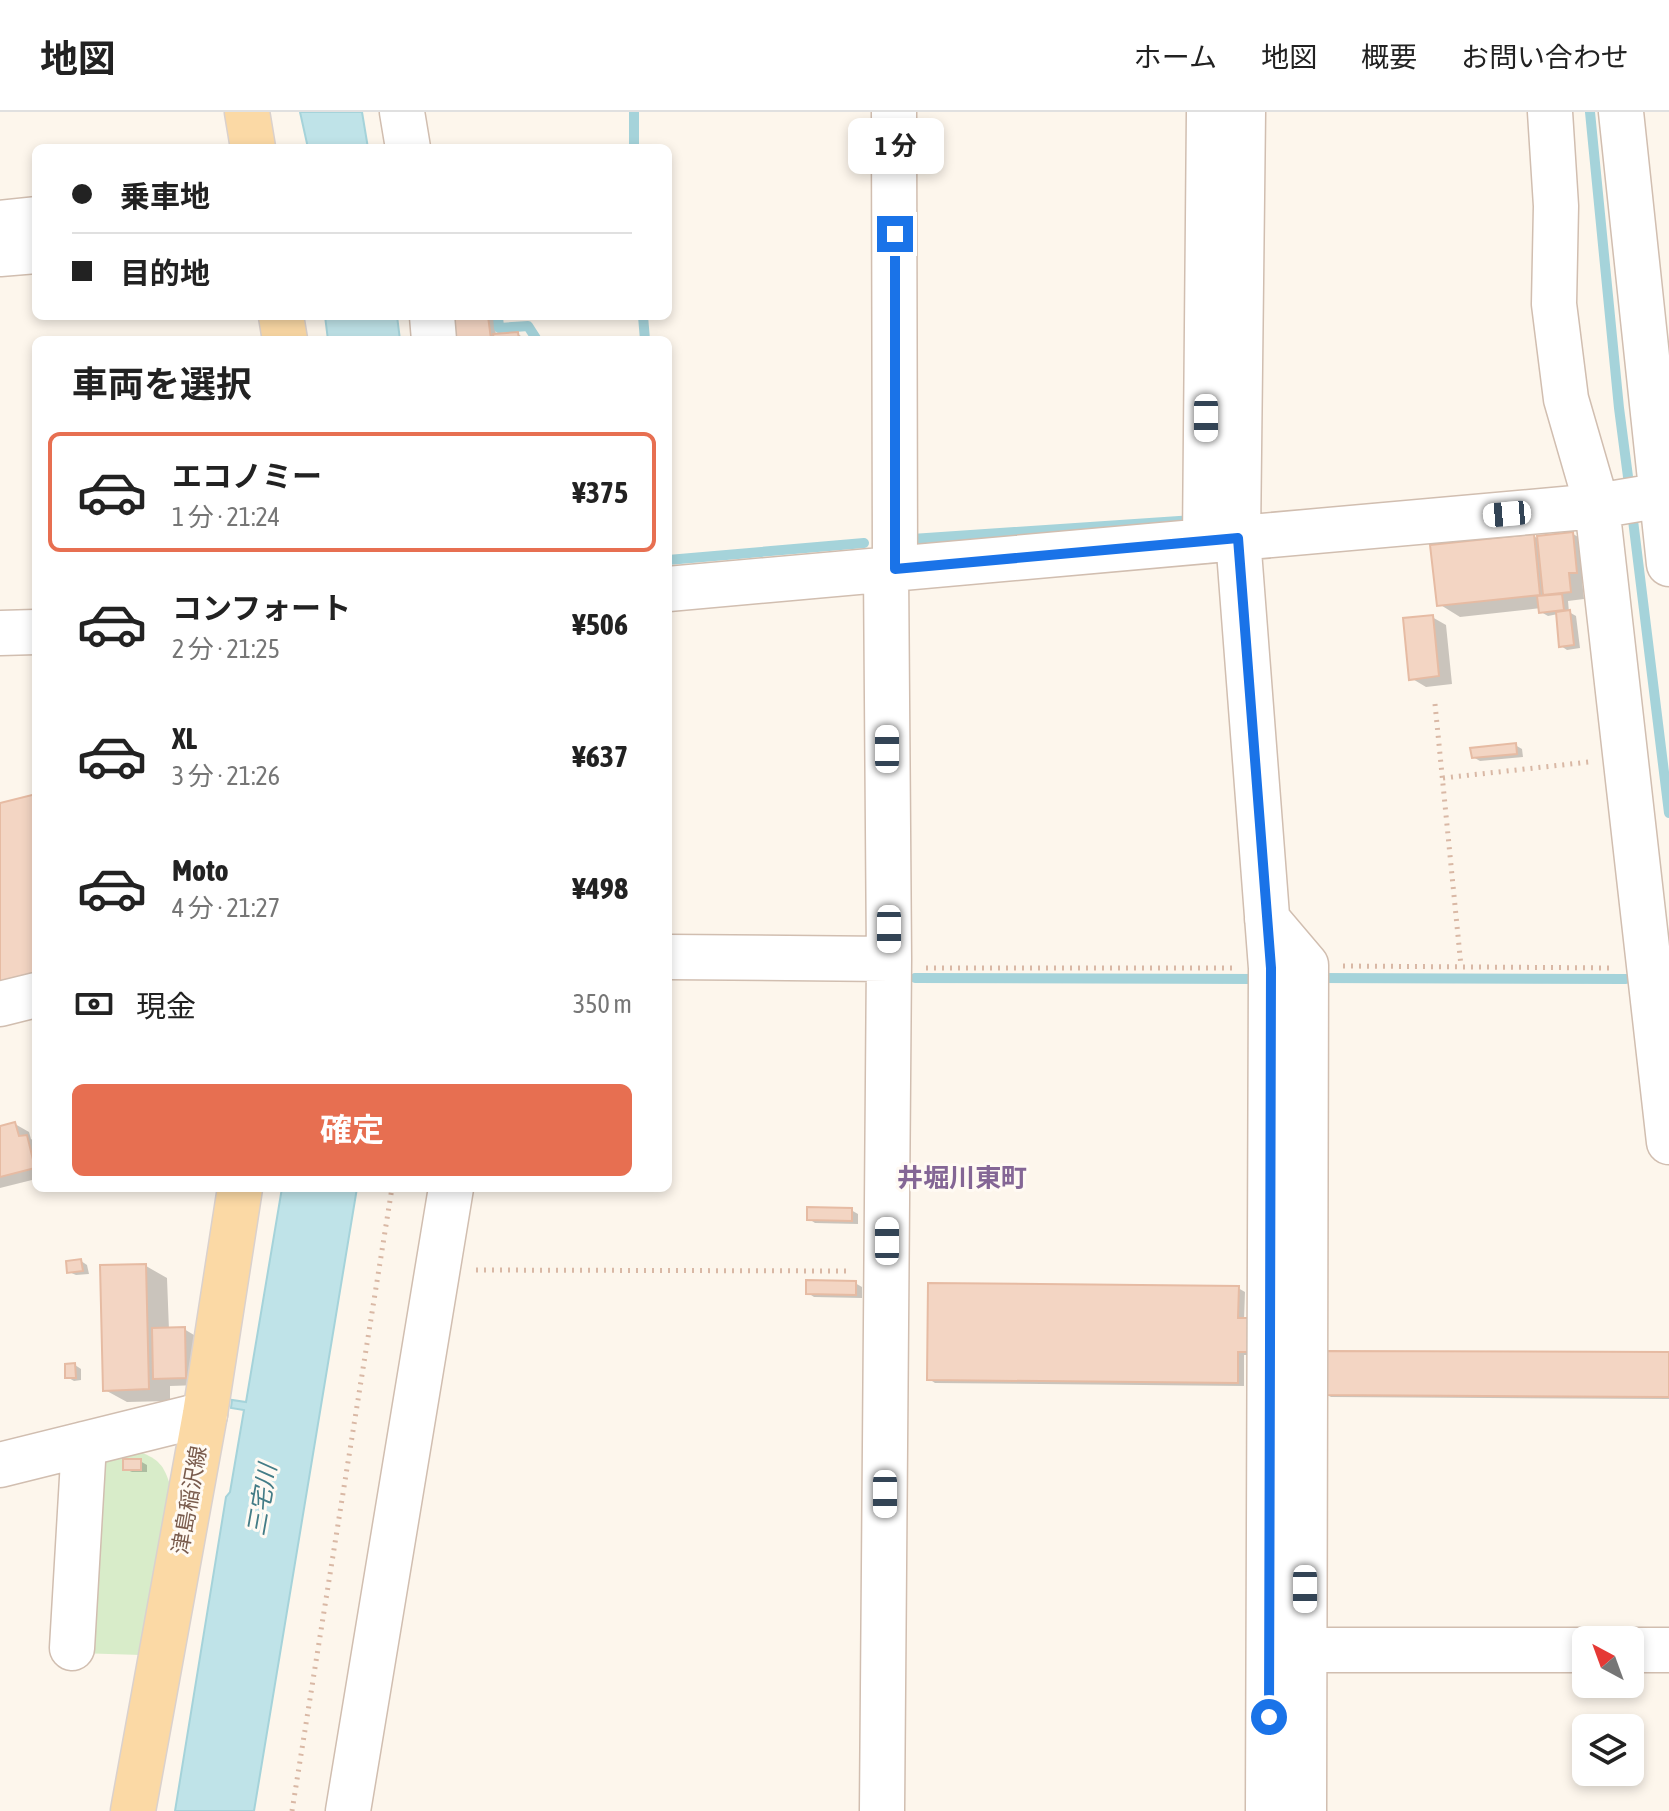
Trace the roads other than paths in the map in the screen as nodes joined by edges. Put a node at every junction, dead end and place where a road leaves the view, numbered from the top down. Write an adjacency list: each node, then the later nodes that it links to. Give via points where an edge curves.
1 (247, 112): 8 (main road)
2 (402, 112): 9 (street)
3 (894, 112): 17 (street)
4 (1209, 112): 15 (street)
5 (1243, 112): 15 (street)
6 (1550, 112): 14 (street, via 1556,206 1554,304 1566,399)
7 (1621, 112): 14 (street)
8 (252, 144)
9 (407, 144)
10 (32, 219): 11 (street)
11 (0, 223)
12 (32, 251): 13 (street)
13 (0, 254)
14 (1638, 499): 15 (street); 16 (street); 25 (street, via 1626,758)
15 (1221, 540): 17 (street); 31 (street, via 1267,919 1288,967)
16 (1669, 564)
17 (890, 569): 18 (street); 22 (street)
18 (672, 589)
19 (32, 632): 20 (street)
20 (0, 633)
21 (672, 957): 22 (street)
22 (889, 963): 39 (street)
23 (32, 996): 24 (street)
24 (0, 1004)
25 (1669, 1142)
26 (239, 1192): 28 (main road, 津島稲沢線)
27 (450, 1192): 38 (street)
28 (205, 1414): 29 (street); 37 (main road, 津島稲沢線)
29 (84, 1444): 30 (street); 32 (street)
30 (0, 1465)
31 (1287, 1498): 33 (street); 40 (street)
32 (72, 1648)
33 (1305, 1650): 34 (street); 41 (street)
34 (1572, 1650)
35 (1644, 1650): 36 (street)
36 (1669, 1650)
37 (133, 1811)
38 (348, 1811)
39 (882, 1811)
40 (1268, 1811)
41 (1304, 1811)

